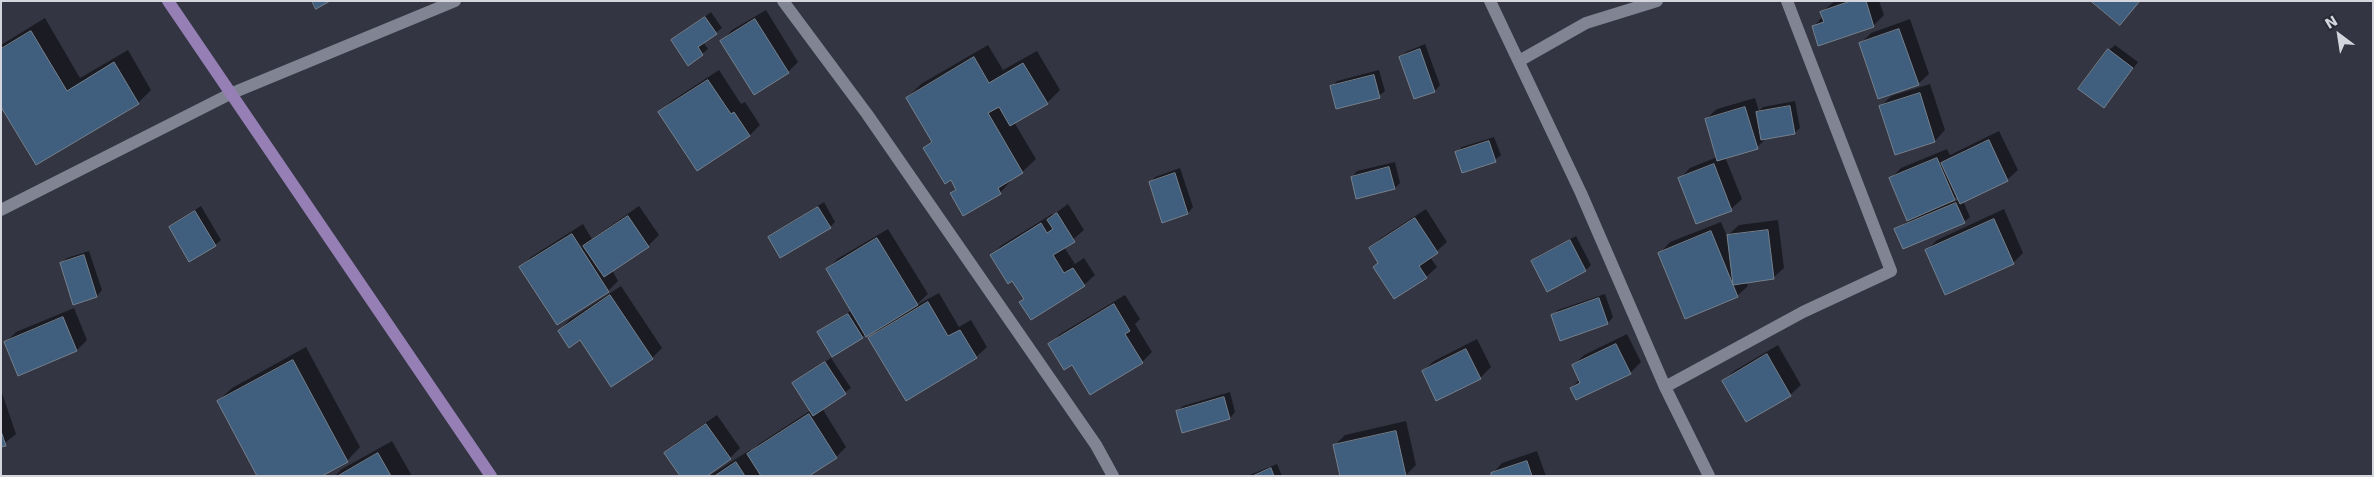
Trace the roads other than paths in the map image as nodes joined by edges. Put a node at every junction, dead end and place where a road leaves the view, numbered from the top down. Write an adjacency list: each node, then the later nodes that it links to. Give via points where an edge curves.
1 (168, 1): 8 (main road)
2 (455, 1): 8 (street)
3 (783, 1): 12 (street, via 873,122 1096,445)
4 (1490, 1): 7 (street)
5 (1657, 1): 7 (street, via 1586,23)
6 (1788, 1): 10 (street, via 1891,271 1803,312)
7 (1519, 61): 10 (street, via 1581,193)
8 (230, 94): 9 (street); 11 (main road)
9 (1, 210)
10 (1665, 388): 13 (street)
11 (491, 476)
12 (1113, 476)
13 (1709, 476)

